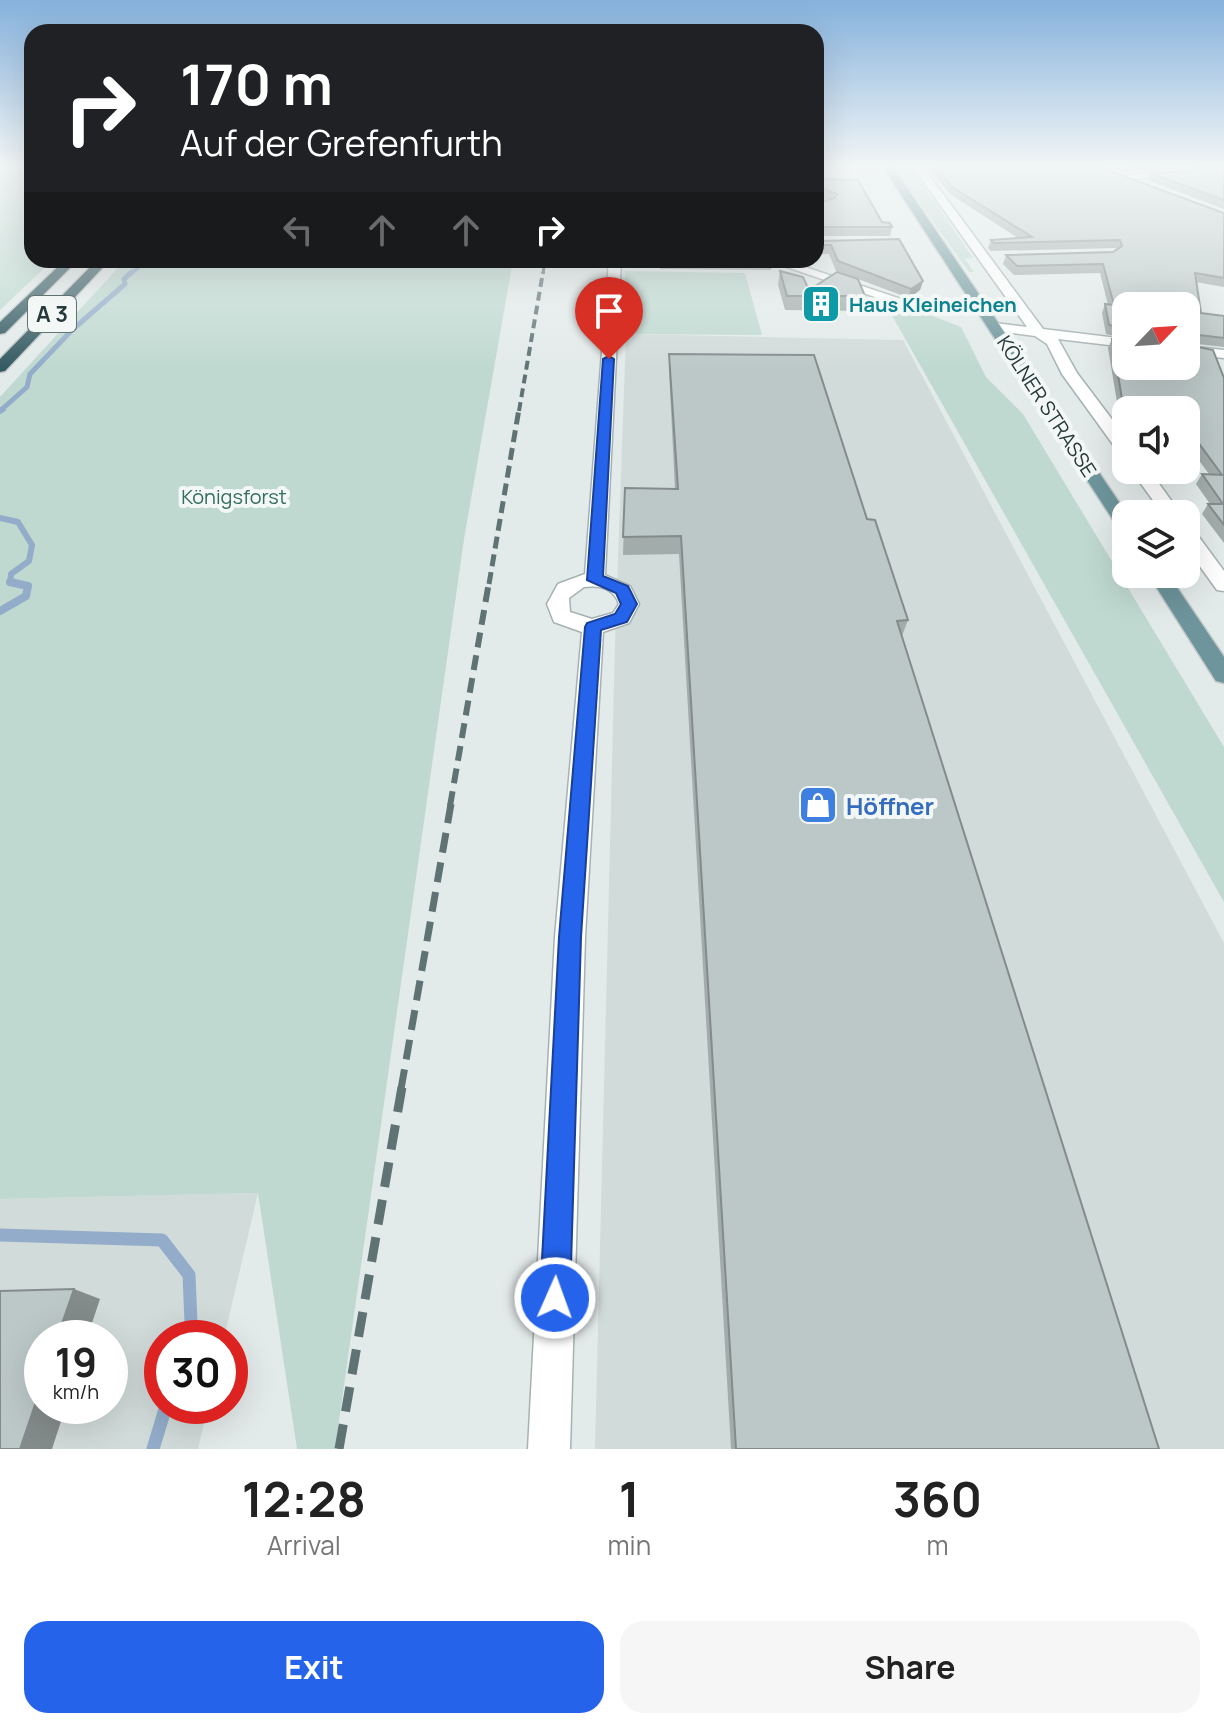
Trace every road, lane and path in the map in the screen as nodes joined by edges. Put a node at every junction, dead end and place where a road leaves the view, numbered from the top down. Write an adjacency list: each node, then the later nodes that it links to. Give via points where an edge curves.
1 (933, 235): 10 (main road, KÖLNER STRASSE)
2 (967, 235): 3 (street)
3 (984, 258): 4 (street); 12 (street)
4 (999, 258)
5 (64, 268): 11 (highway, A 3)
6 (96, 268): 16 (highway, A 3)
7 (614, 268): 20 (street)
8 (817, 268): 9 (street)
9 (927, 310)
10 (995, 327): 12 (street); 18 (main road, KÖLNER STRASSE)
11 (0, 330)
12 (1038, 332): 13 (street); 17 (street, via 1053,342)
13 (1112, 341)
14 (1200, 351): 15 (street)
15 (1224, 354)
16 (0, 368)
17 (1112, 431)
18 (1112, 505)
19 (1200, 552): 21 (street)
20 (595, 580): 23 (street, via 623,590 629,604 621,618); 23 (street, via 564,588 556,602 562,617)
21 (1224, 585)
22 (1167, 588): 24 (main road)
23 (593, 627): 25 (street, via 570,937)
24 (1224, 675)
25 (549, 1449)

